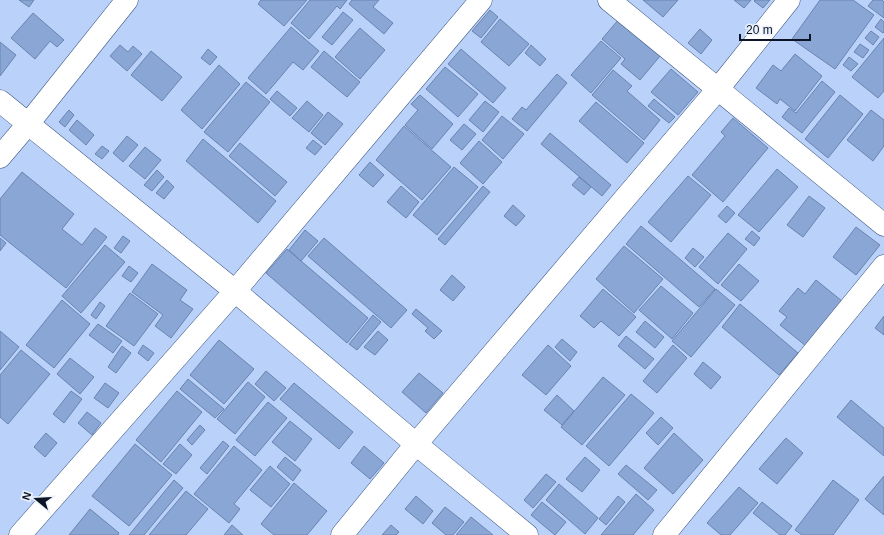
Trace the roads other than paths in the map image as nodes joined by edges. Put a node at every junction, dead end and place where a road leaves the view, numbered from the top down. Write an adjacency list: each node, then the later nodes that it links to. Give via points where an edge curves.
1 (127, 0): 7 (street)
2 (481, 0): 11 (street)
3 (609, 0): 5 (street)
4 (789, 0): 5 (street)
5 (718, 89): 9 (street); 12 (street)
6 (0, 101): 7 (street)
7 (28, 124): 8 (street); 11 (street)
8 (0, 157)
9 (884, 225)
10 (884, 266): 16 (street)
11 (235, 291): 12 (street); 13 (street)
12 (416, 444): 14 (street); 15 (street)
13 (20, 535)
14 (342, 535)
15 (528, 535)
16 (664, 535)

